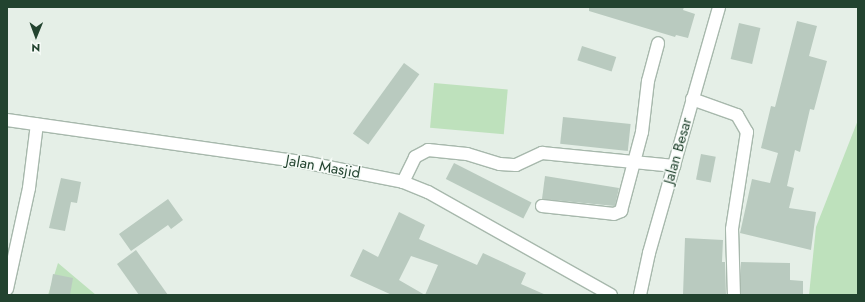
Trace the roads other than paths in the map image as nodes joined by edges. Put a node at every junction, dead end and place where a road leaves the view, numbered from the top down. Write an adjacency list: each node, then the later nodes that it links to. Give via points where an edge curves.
1 (719, 7): 3 (street, Jalan Besar)
2 (658, 43): 6 (street, via 648,81 642,132)
3 (692, 99): 7 (street, Jalan Besar); 13 (street, via 737,115 747,132 732,229)
4 (7, 120): 5 (street, Jalan Masjid)
5 (37, 124): 8 (street, Jalan Masjid, via 303,162); 10 (street, via 29,188)
6 (635, 163): 7 (street); 8 (street, via 542,153 516,165 500,164 467,154 428,150 415,157); 9 (street, via 621,211 614,214)
7 (674, 166): 12 (street, Jalan Besar, via 649,253)
8 (403, 182): 11 (street, Jalan Masjid, via 428,192)
9 (542, 206)
10 (7, 288)
11 (612, 295)
12 (640, 295)
13 (734, 295)

